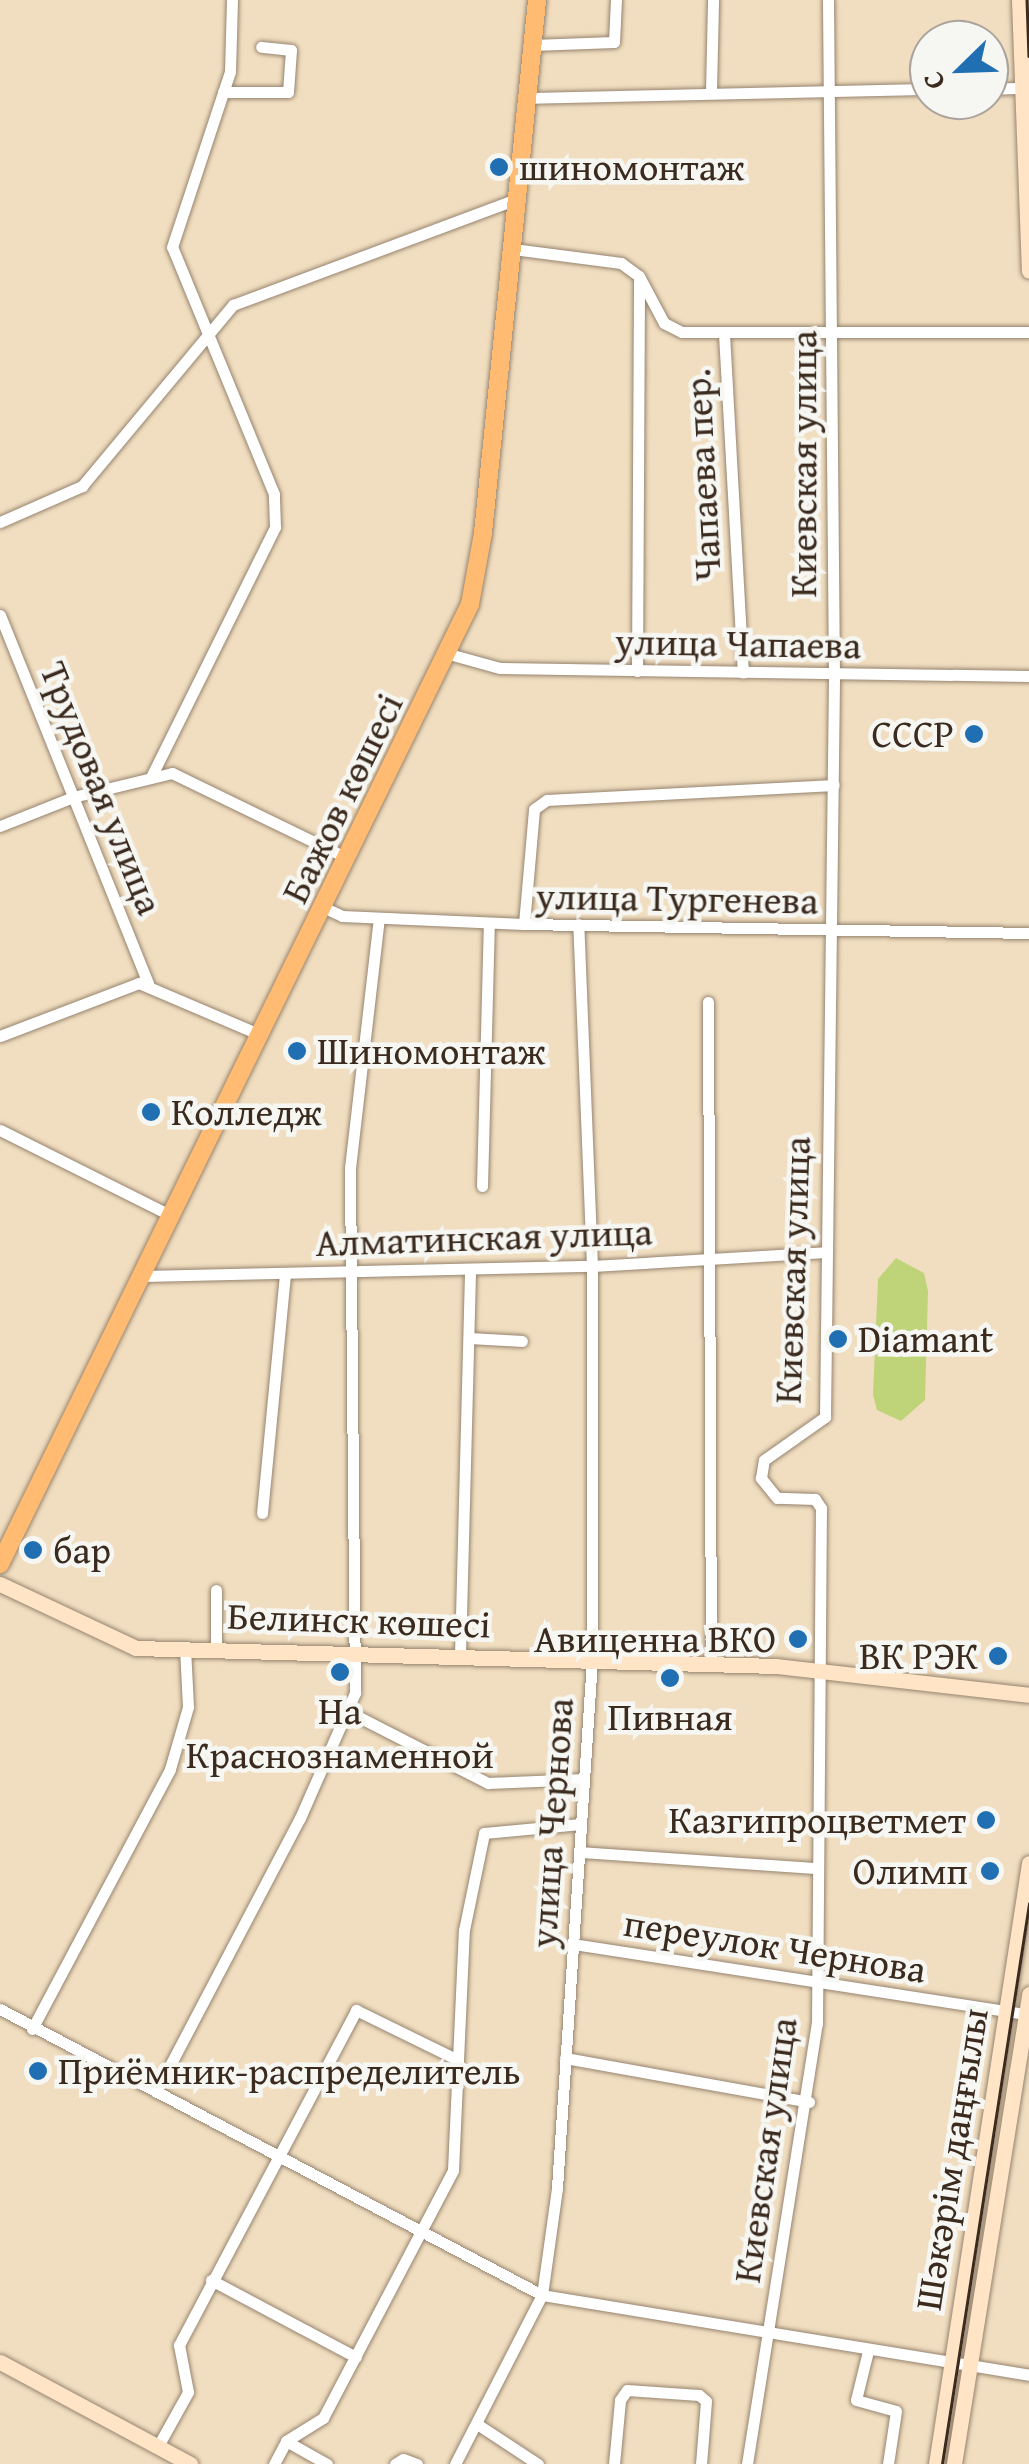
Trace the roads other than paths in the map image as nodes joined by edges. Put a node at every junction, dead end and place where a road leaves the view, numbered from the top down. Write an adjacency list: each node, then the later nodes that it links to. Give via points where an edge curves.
1 (232, 0): 13 (street)
2 (537, 0): 7 (main road, Бажов көшесі)
3 (616, 0): 7 (street, via 614,42)
4 (713, 0): 11 (street)
5 (828, 0): 12 (street, Киевская улица)
6 (1019, 0): 9 (main road)
7 (532, 45): 14 (main road, Бажов көшесі)
8 (261, 46): 13 (street, via 291,50 288,92)
9 (1026, 88): 17 (main road)
10 (909, 89): 12 (street)
11 (712, 91): 12 (street); 14 (street)
12 (827, 91): 22 (street, Киевская улица)
13 (223, 92): 19 (street, via 172,247)
14 (526, 98): 15 (main road, Бажов көшесі)
15 (519, 198): 16 (main road, Бажов көшесі); 19 (street, via 299,276 233,305)
16 (513, 249): 18 (street, via 621,263); 25 (main road, Бажов көшесі, via 480,556)
17 (1029, 272)
18 (640, 276): 21 (street, via 664,323 682,332); 26 (street)
19 (206, 330): 23 (street, via 82,486); 30 (street, via 274,494 275,527)
20 (1029, 332): 22 (street)
21 (724, 334): 22 (street); 27 (street, Чапаева пер.)
22 (833, 335): 28 (street, Киевская улица)
23 (0, 522)
24 (0, 615): 32 (street, Трудовая улица)
25 (448, 654): 26 (street, улица Чапаева, via 500,668); 34 (main road, Бажов көшесі)
26 (638, 671): 27 (street, улица Чапаева)
27 (743, 672): 28 (street, улица Чапаева)
28 (834, 676): 29 (street, улица Чапаева); 31 (street, Киевская улица)
29 (1029, 676)
30 (152, 774): 32 (street); 34 (street, via 172,773)
31 (834, 785): 38 (street, via 547,800 534,809); 40 (street, Киевская улица)
32 (73, 797): 33 (street); 42 (street, Трудовая улица)
33 (0, 826)
34 (347, 858): 35 (main road, Бажов көшесі)
35 (325, 908): 36 (street, улица Тургенева); 44 (main road, Бажов көшесі)
36 (378, 919): 37 (street, улица Тургенева); 53 (street, via 350,1168)
37 (489, 923): 38 (street, улица Тургенева); 47 (street)
38 (524, 924): 39 (street, улица Тургенева)
39 (578, 924): 40 (street, улица Тургенева); 51 (street, улица Чернова)
40 (830, 932): 41 (street, улица Тургенева); 49 (street, Киевская улица)
41 (1029, 933)
42 (148, 984): 44 (street); 45 (street)
43 (708, 1002): 50 (street)
44 (261, 1035): 48 (main road, Бажов көшесі)
45 (0, 1036)
46 (0, 1130): 48 (street)
47 (482, 1186)
48 (172, 1216): 55 (main road, Бажов көшесі)
49 (826, 1252): 50 (street, Алматинская улица); 68 (street, Киевская улица, via 825,1417 764,1460 761,1478 777,1498 815,1500 821,1508)
50 (710, 1258): 51 (street, Алматинская улица); 67 (street)
51 (592, 1266): 52 (street, Алматинская улица); 66 (street, улица Чернова)
52 (470, 1270): 53 (street, Алматинская улица); 56 (street)
53 (351, 1273): 54 (street, Алматинская улица); 64 (street)
54 (285, 1274): 55 (street, Алматинская улица); 58 (street)
55 (143, 1276): 59 (main road, Бажов көшесі)
56 (470, 1338): 57 (street); 65 (street)
57 (522, 1340)
58 (262, 1513)
59 (0, 1564)
60 (0, 1584): 62 (main road, Белинск көшесі, via 136,1648)
61 (216, 1590): 63 (street)
62 (185, 1648): 63 (main road, Белинск көшесі); 82 (street, via 186,1700 170,1770)
63 (216, 1648): 64 (main road, Белинск көшесі)
64 (358, 1652): 65 (main road, Белинск көшесі); 70 (street)
65 (460, 1654): 66 (main road, Белинск көшесі)
66 (592, 1659): 67 (main road, Белинск көшесі); 71 (street, улица Чернова)
67 (711, 1664): 68 (main road, Белинск көшесі)
68 (820, 1669): 69 (main road, Белинск көшесі); 75 (street, Киевская улица)
69 (1029, 1696)
70 (351, 1713): 71 (street, via 488,1783); 85 (street)
71 (584, 1778): 72 (street, улица Чернова)
72 (581, 1824): 73 (street, улица Чернова); 83 (street, via 528,1834 484,1833 470,1881)
73 (580, 1852): 75 (street); 76 (street, улица Чернова)
74 (1029, 1863): 80 (main road, Шәкәрім даңғылы)
75 (816, 1868): 77 (street, Киевская улица)
76 (573, 1944): 77 (street, переулок Чернова); 84 (street, улица Чернова)
77 (816, 1984): 80 (street, переулок Чернова); 86 (street, Киевская улица)
78 (1029, 1994): 81 (main road, Шәкәрім даңғылы)
79 (0, 2009): 82 (street)
80 (1007, 2012): 81 (street, переулок Чернова); 95 (main road, Шәкәрім даңғылы)
81 (1028, 2015): 96 (main road, Шәкәрім даңғылы)
82 (32, 2028): 85 (street)
83 (454, 2058): 87 (street, via 356,2010); 88 (street, via 453,2170)
84 (565, 2058): 86 (street); 90 (street, улица Чернова)
85 (156, 2092): 87 (street)
86 (809, 2102): 91 (street, Киевская улица)
87 (278, 2156): 88 (street); 89 (street)
88 (422, 2232): 90 (street); 93 (street)
89 (211, 2280): 93 (street); 100 (street, via 179,2345 188,2392)
90 (542, 2296): 91 (street); 98 (street, улица Чернова)
91 (767, 2336): 92 (street); 111 (street, Киевская улица)
92 (868, 2351): 95 (street); 112 (street, via 856,2400 896,2411)
93 (356, 2357): 99 (street, via 324,2418)
94 (0, 2362): 100 (main road)
95 (951, 2364): 96 (street); 113 (main road, Шәкәрім даңғылы)
96 (969, 2368): 97 (street); 114 (main road, Шәкәрім даңғылы)
97 (1029, 2376)
98 (477, 2424): 101 (street); 107 (street, улица Чернова)
99 (286, 2441): 103 (street); 104 (street)
100 (158, 2446): 102 (main road)
101 (524, 2460): 108 (street)
102 (190, 2464)
103 (274, 2464)
104 (327, 2464)
105 (395, 2464): 106 (street, via 402,2458)
106 (418, 2464)
107 (455, 2464)
108 (538, 2464)
109 (614, 2464): 110 (street, via 620,2400 627,2390 699,2394 706,2401)
110 (701, 2464)
111 (747, 2464)
112 (888, 2464)
113 (936, 2464)
114 (954, 2464)

